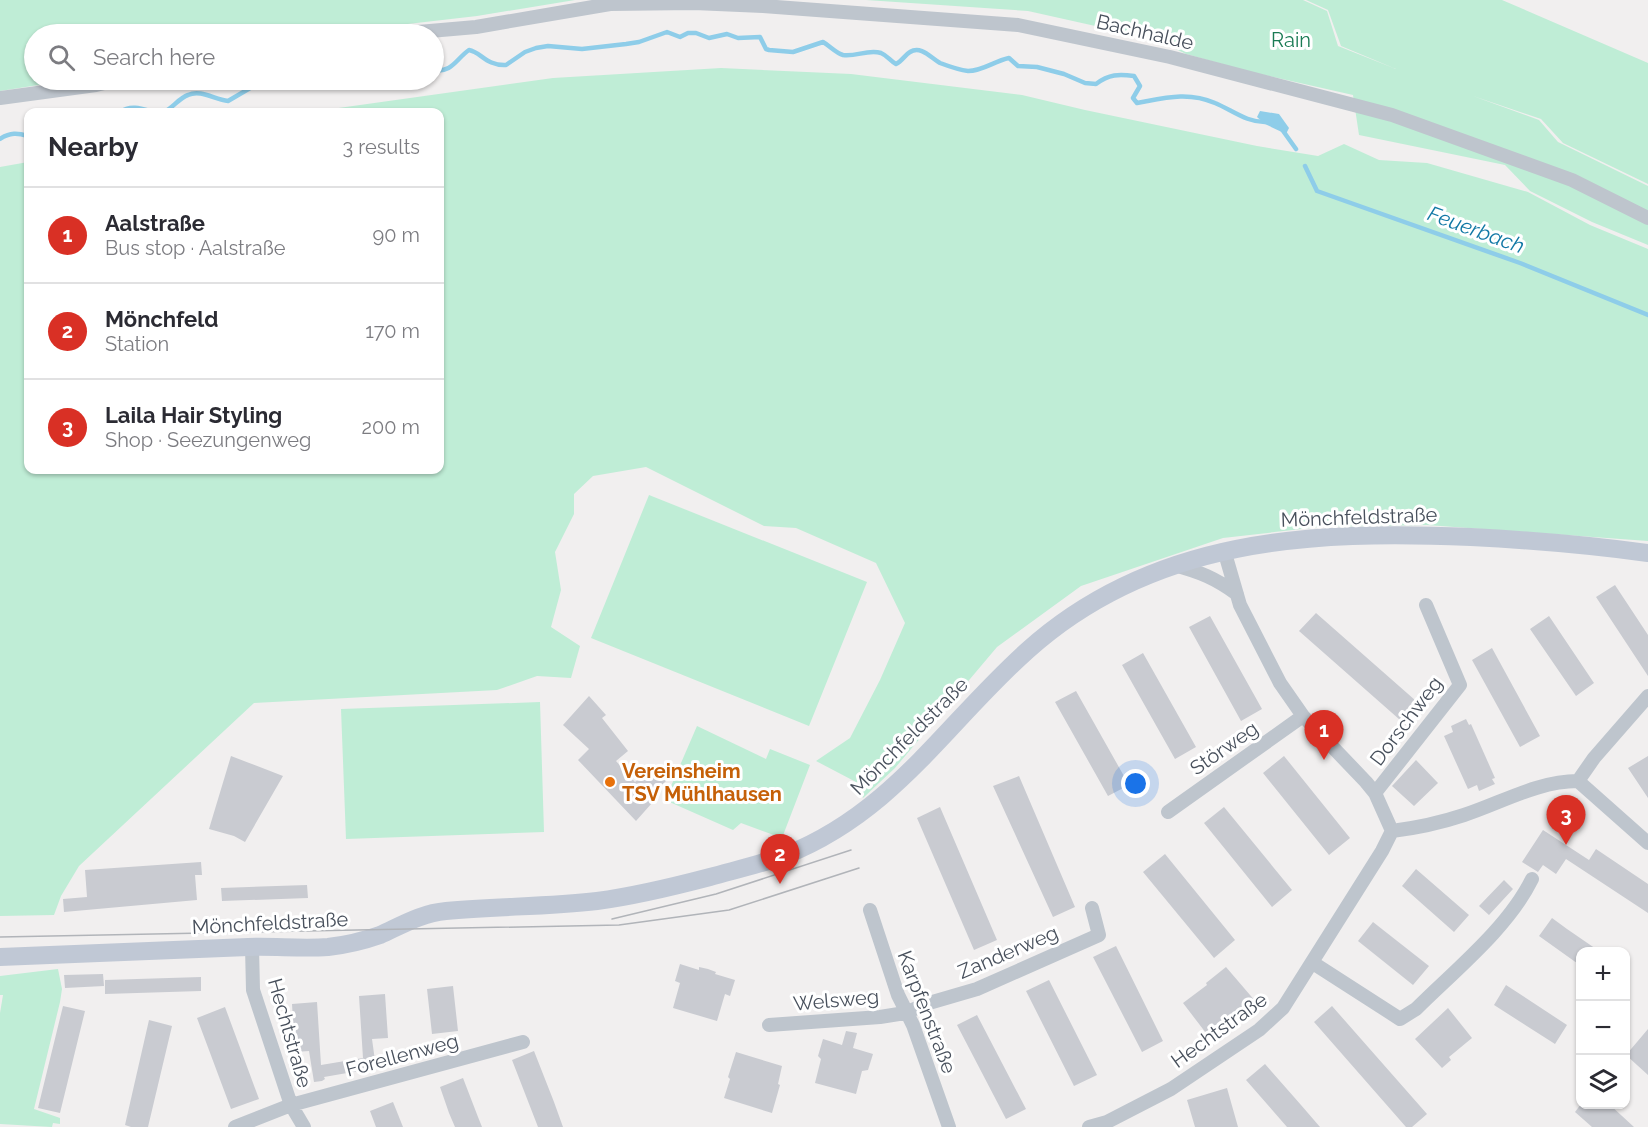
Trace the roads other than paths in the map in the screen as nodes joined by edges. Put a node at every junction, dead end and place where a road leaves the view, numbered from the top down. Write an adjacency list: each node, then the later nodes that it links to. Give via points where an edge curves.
1 (444, 30): 4 (street, Bachhalde, via 610,4 694,3 1018,25 1170,57 1358,105 1572,180)
2 (59, 90): 3 (street)
3 (0, 98)
4 (1648, 218)
5 (1224, 550): 6 (main road, Mönchfeldstraße, via 1288,540 1423,535 1594,545); 7 (main road, Mönchfeldstraße); 8 (street)
6 (1648, 553)
7 (1173, 565): 8 (street, via 1215,578); 20 (main road, Mönchfeldstraße, via 1139,577 1063,621 1030,648 869,808 828,835 782,857 629,896 440,911 355,943)
8 (1237, 594): 11 (street, via 1280,682)
9 (1426, 604): 13 (street, Dorschweg, via 1460,685)
10 (1648, 696): 12 (street)
11 (1303, 716): 13 (street); 14 (street, Störweg)
12 (1578, 781): 15 (street, via 1562,781 1462,816); 16 (street)
13 (1375, 793): 15 (street)
14 (1168, 812)
15 (1392, 831): 22 (street, Hechtstraße)
16 (1648, 843)
17 (1532, 879): 22 (street, via 1497,928 1416,1009 1400,1019)
18 (1092, 908): 23 (street, Zanderweg, via 1099,935 977,989)
19 (870, 910): 23 (street, Karpfenstraße)
20 (252, 947): 21 (main road, Mönchfeldstraße); 26 (street, Hechtstraße, via 254,990)
21 (0, 957)
22 (1313, 963): 30 (street, Hechtstraße, via 1283,1008 1259,1030 1171,1089 1107,1122)
23 (905, 1013): 24 (street, Welsweg); 29 (street, Karpfenstraße, via 913,1025)
24 (769, 1025)
25 (523, 1042): 26 (street, Forellenweg)
26 (291, 1105): 27 (street, Forellenweg); 28 (street, Hechtstraße)
27 (235, 1127)
28 (304, 1127)
29 (949, 1127)
30 (1089, 1127)

